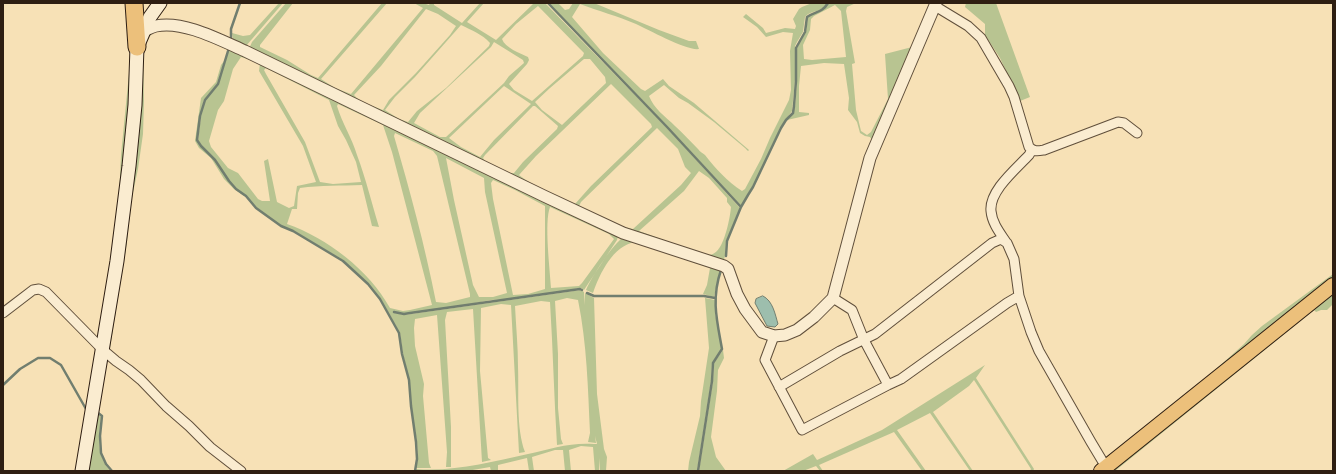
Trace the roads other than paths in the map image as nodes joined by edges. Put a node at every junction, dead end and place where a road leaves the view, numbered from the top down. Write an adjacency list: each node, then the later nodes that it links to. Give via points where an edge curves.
1 (134, 3): 4 (highway)
2 (160, 3): 4 (main road)
3 (935, 4): 6 (street, via 981,38 1009,86); 10 (street, via 870,158)
4 (139, 40): 12 (street, via 155,26 170,25 245,50 623,233 724,266 728,269 745,309 762,332); 14 (main road, via 129,166)
5 (1137, 133): 6 (street, via 1124,123 1118,122 1044,150)
6 (1032, 150): 7 (street, via 997,191 992,205 991,211 997,230)
7 (1007, 243): 9 (street, via 1014,259); 13 (street, via 1001,239 992,243 927,295)
8 (1333, 285): 17 (main road)
9 (1019, 296): 15 (street, via 901,380); 17 (street, via 1039,351)
10 (833, 298): 12 (street, via 797,330); 13 (street, via 852,310)
11 (3, 313): 14 (street, via 33,290 39,289 46,292)
12 (774, 336): 16 (street, via 765,360)
13 (864, 340): 15 (street); 16 (street, via 840,350)
14 (103, 350): 18 (main road); 19 (street, via 141,380 210,447)
15 (888, 385): 16 (street, via 802,430)
16 (779, 387)
17 (1104, 469)
18 (82, 471)
19 (241, 471)

